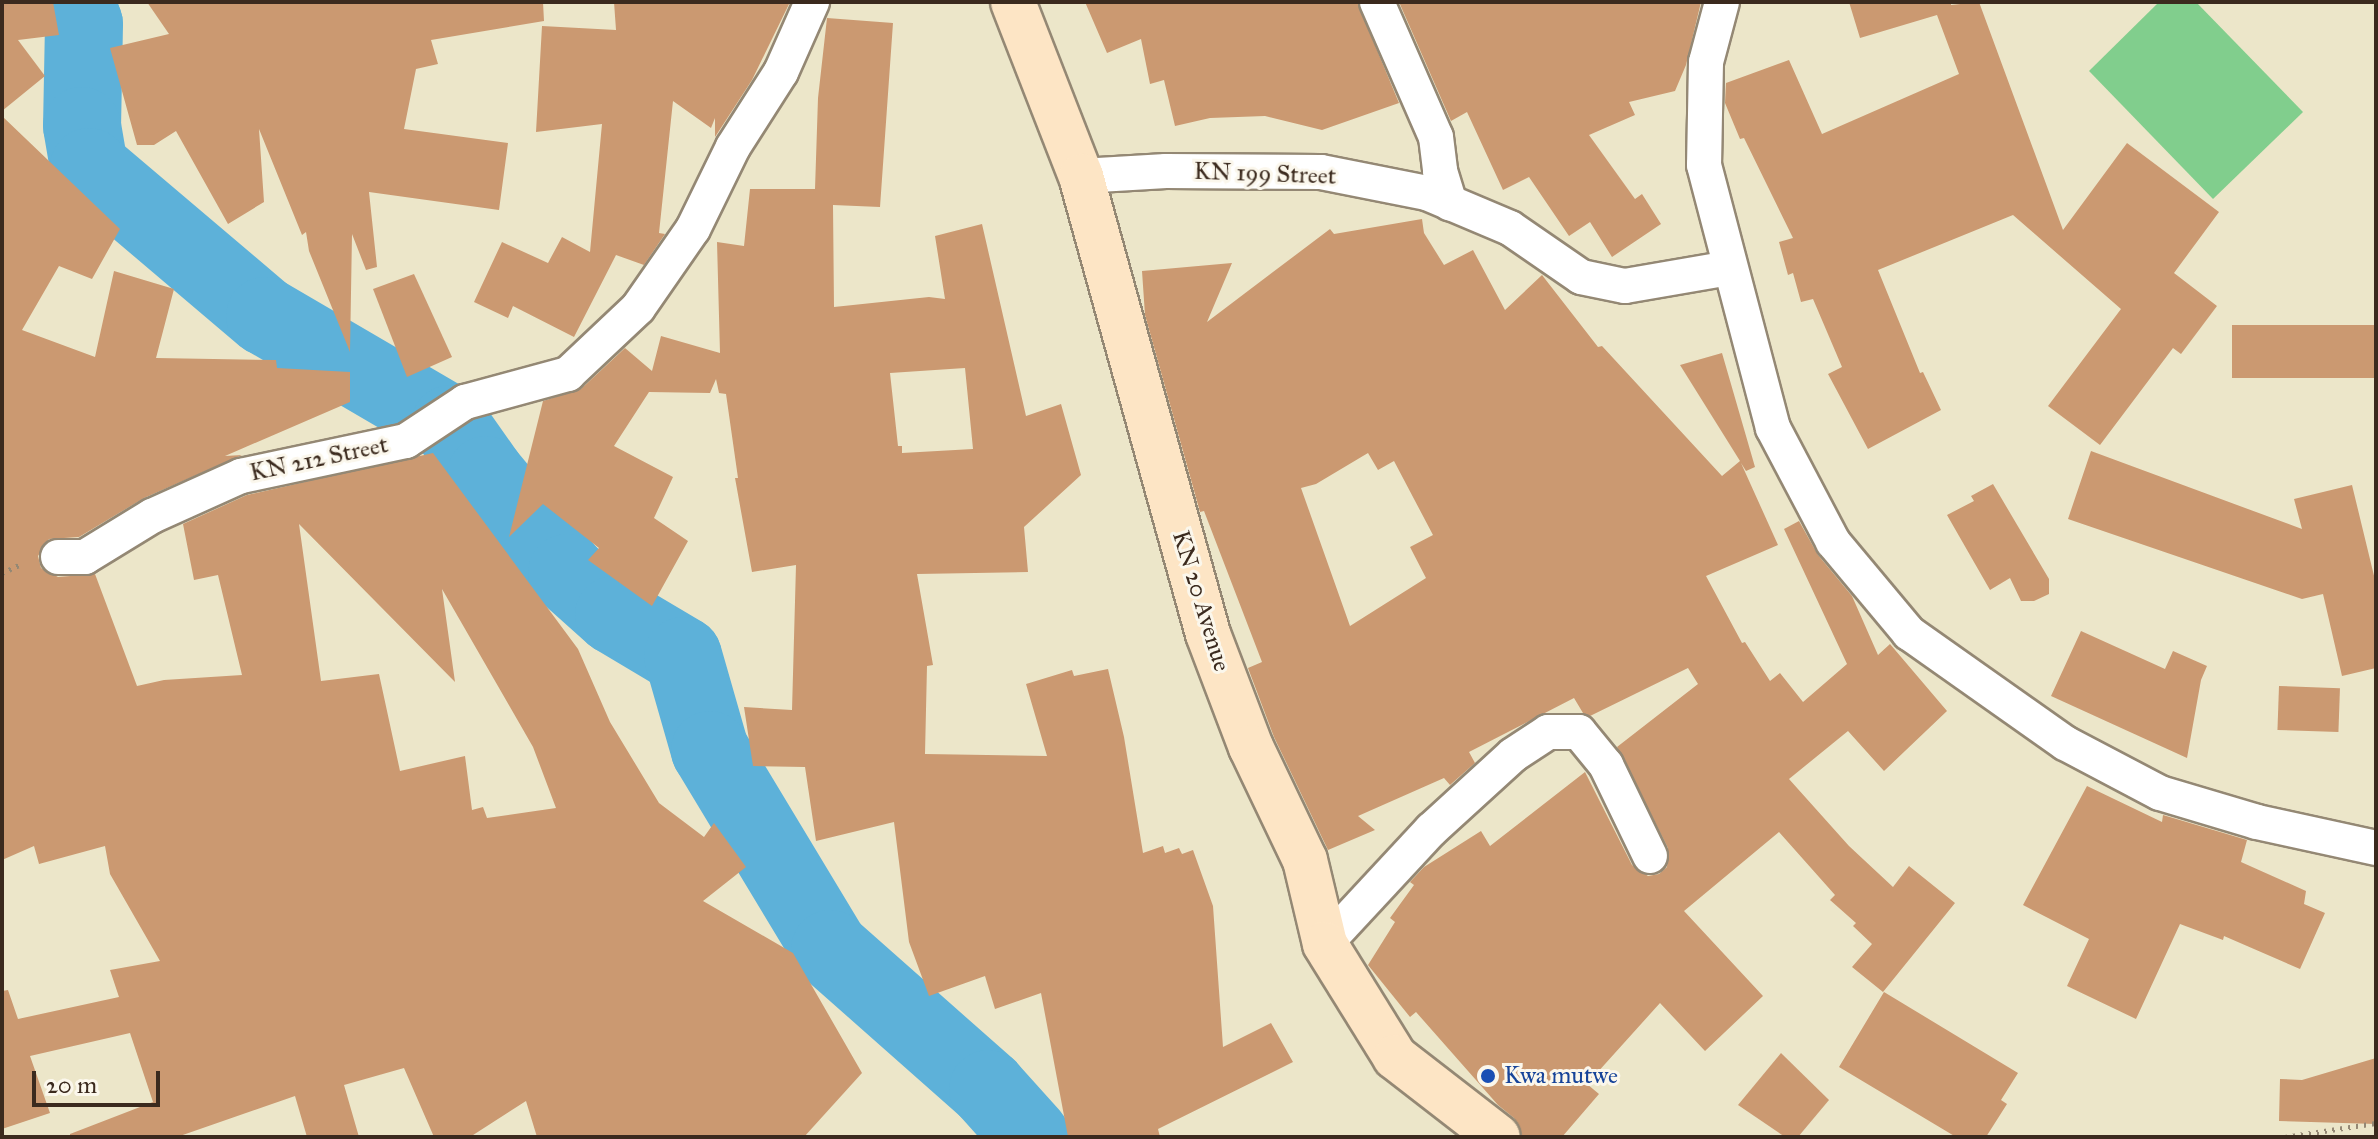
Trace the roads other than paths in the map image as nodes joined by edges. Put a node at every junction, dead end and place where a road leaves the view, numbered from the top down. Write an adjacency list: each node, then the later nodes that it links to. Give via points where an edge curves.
1 (812, 2): 8 (street, KN 212 Street, via 781,72 733,147 693,229 638,308 568,374 465,402 406,441 241,476 152,516 85,557)
2 (1013, 2): 5 (main road, KN 20 Avenue)
3 (1377, 2): 6 (street, via 1436,137)
4 (1722, 2): 7 (street, via 1706,62 1704,165)
5 (1081, 176): 6 (street, KN 199 Street, via 1321,172 1427,193); 11 (main road, KN 20 Avenue, via 1208,634 1251,747 1305,860)
6 (1450, 203): 7 (street, KN 199 Street, via 1510,228 1581,277 1625,286)
7 (1729, 268): 9 (street, via 1773,428 1833,542 1909,633 2065,743 2160,793 2257,822)
8 (58, 557)
9 (2376, 848)
10 (1650, 856): 11 (street, via 1606,765 1579,732 1548,732 1513,755 1431,830)
11 (1325, 944): 12 (main road, KN 20 Avenue, via 1395,1057)
12 (1498, 1137)

